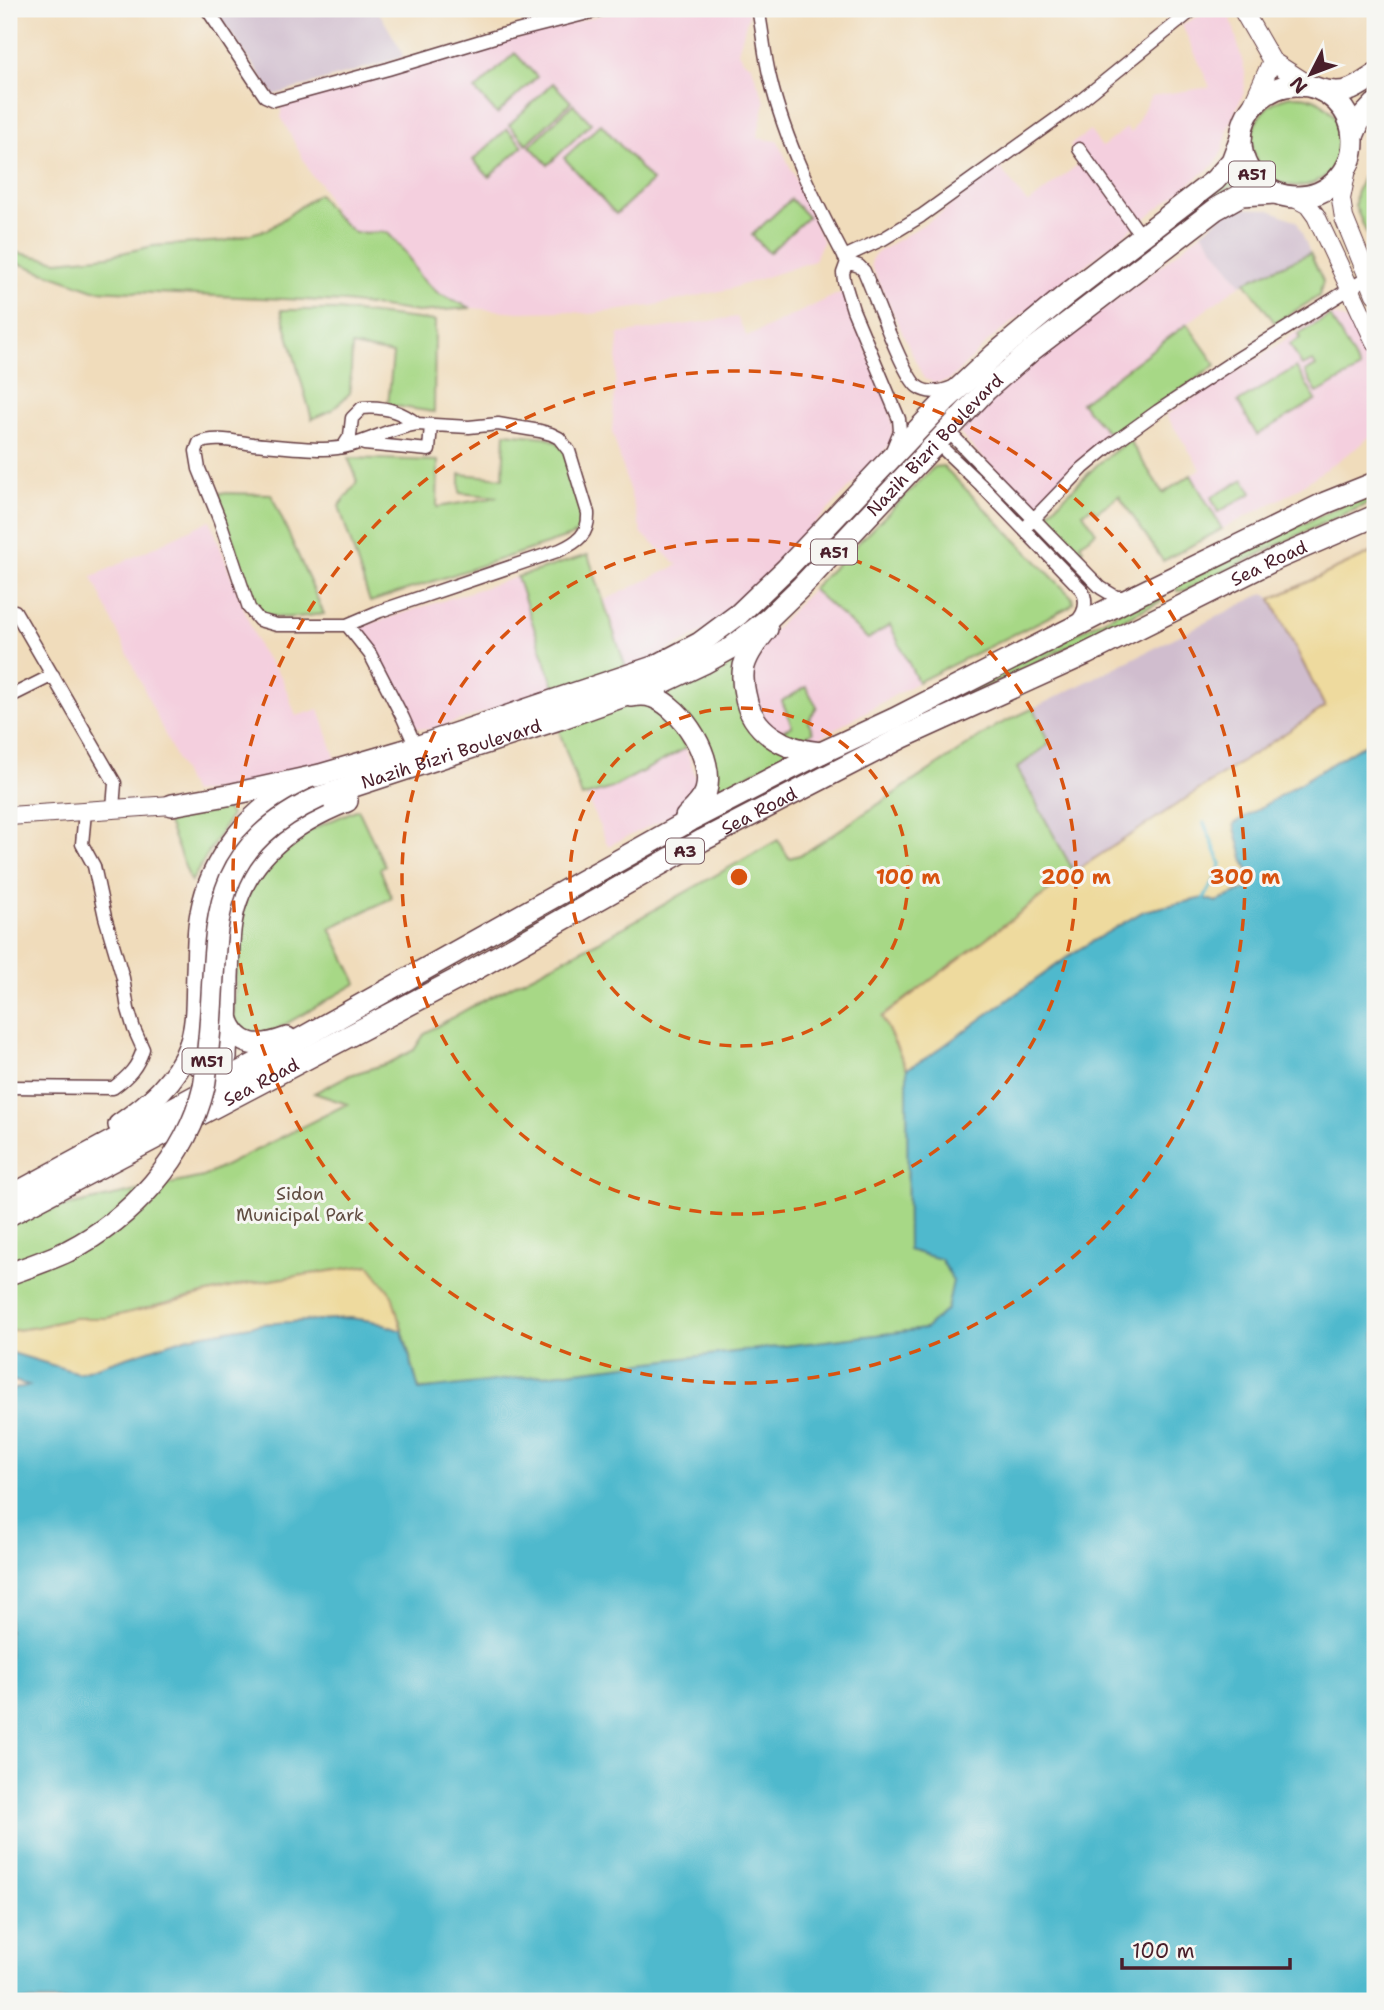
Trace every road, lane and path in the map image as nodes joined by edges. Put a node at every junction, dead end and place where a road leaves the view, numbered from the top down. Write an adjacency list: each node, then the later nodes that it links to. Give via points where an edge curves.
1 (207, 9): 2 (street, via 265,96 274,100)
2 (604, 9)
3 (758, 9): 17 (street, via 769,76 785,128)
4 (1194, 9): 17 (street, via 1074,106 935,206)
5 (1242, 9): 6 (main road)
6 (1272, 61): 8 (main road); 10 (main road)
7 (1375, 75): 8 (highway, via 1346,92)
8 (1316, 89): 10 (highway, via 1295,85 1278,89); 11 (highway, via 1343,109)
9 (1375, 104): 11 (highway)
10 (1250, 110): 12 (highway, A51)
11 (1353, 136): 14 (highway)
12 (1241, 137): 15 (highway, A51, via 1250,170 1261,184); 16 (highway, Nazih Bizri Boulevard / A51, via 1224,171)
13 (1079, 149): 16 (street)
14 (1347, 169): 15 (highway, A51, via 1324,191); 18 (main road, via 1342,191 1344,218)
15 (1284, 195): 19 (main road, via 1308,205 1317,216); 25 (highway, Nazih Bizri Boulevard / A51, via 1232,198 1032,350)
16 (1142, 237): 22 (highway, Nazih Bizri Boulevard / A51)
17 (846, 259): 22 (street, via 864,271 915,385 939,391); 29 (street, via 844,281 853,310 900,427 893,448)
18 (1372, 275): 19 (street); 20 (main road)
19 (1351, 289): 21 (main road); 33 (street, via 1112,443)
20 (1375, 294)
21 (1375, 342)
22 (972, 375): 29 (highway, Nazih Bizri Boulevard / A51)
23 (417, 424): 24 (street); 26 (street); 27 (street, via 401,412 362,408 352,418)
24 (431, 425): 26 (street, via 429,450); 40 (street, via 498,424 540,430 559,438 569,451 586,504 586,530 560,550)
25 (942, 436): 33 (street); 34 (street); 36 (highway, Nazih Bizri Boulevard / A51)
26 (360, 444): 27 (street)
27 (343, 447): 40 (street, via 210,440 197,446 196,454 253,614 277,625)
28 (1375, 473): 31 (main road)
29 (872, 477): 45 (highway, Nazih Bizri Boulevard / A51, via 786,569 699,643 656,666)
30 (1375, 483): 31 (highway, Sea Road / A3)
31 (1325, 503): 35 (highway, Sea Road / A3)
32 (1375, 516): 38 (highway, Sea Road / A3)
33 (1034, 519): 34 (street); 37 (street, via 1101,588 1116,597)
34 (1024, 529): 41 (street, via 1084,593 1082,615)
35 (1166, 581): 37 (highway, Sea Road / A3); 38 (highway)
36 (802, 586): 44 (highway, Nazih Bizri Boulevard / A51, via 732,648); 46 (highway, via 752,649 744,667 744,688 749,709 768,735 786,746)
37 (1133, 597): 41 (highway, Sea Road / A3)
38 (1179, 607): 56 (highway, Sea Road / A3, via 843,768)
39 (15, 611): 42 (street)
40 (347, 625): 45 (street, via 370,654)
41 (1061, 634): 46 (highway, Sea Road / A3)
42 (53, 676): 43 (street); 50 (street, via 115,783)
43 (9, 697)
44 (622, 697): 45 (highway, Nazih Bizri Boulevard / A51); 53 (highway, via 653,697 668,706 690,729 704,757 705,796)
45 (423, 753): 47 (highway, Nazih Bizri Boulevard / A51); 48 (highway, Nazih Bizri Boulevard / A51); 57 (highway, via 384,785 303,822 261,857 243,885 232,917)
46 (821, 753): 53 (highway, Sea Road / A3)
47 (320, 775): 49 (highway); 54 (highway, M51, via 272,802)
48 (320, 797): 64 (highway, M51, bridge, via 266,830 242,858 225,890 216,927 204,1087 175,1155 135,1203 99,1233 66,1252)
49 (172, 805): 50 (main road); 54 (highway, via 236,806 241,820)
50 (113, 808): 51 (main road)
51 (85, 812): 52 (main road); 60 (street, via 82,844 94,866 128,1009 143,1049 139,1064 113,1087)
52 (9, 816)
53 (665, 835): 55 (highway, Sea Road / A3)
54 (232, 841): 59 (highway, M51, via 211,879 201,913)
55 (489, 934): 56 (highway); 58 (highway, Sea Road / A3)
56 (501, 955): 63 (highway, Sea Road / A3)
57 (227, 1018): 58 (highway, via 235,1034 256,1045); 59 (highway, via 226,1057 217,1065 199,1065)
58 (330, 1022): 61 (highway, Sea Road / A3)
59 (192, 1038): 61 (highway, M51, via 181,1065 163,1090)
60 (9, 1087)
61 (42, 1178): 62 (highway, M51)
62 (9, 1197)
63 (9, 1215)
64 (9, 1274)

